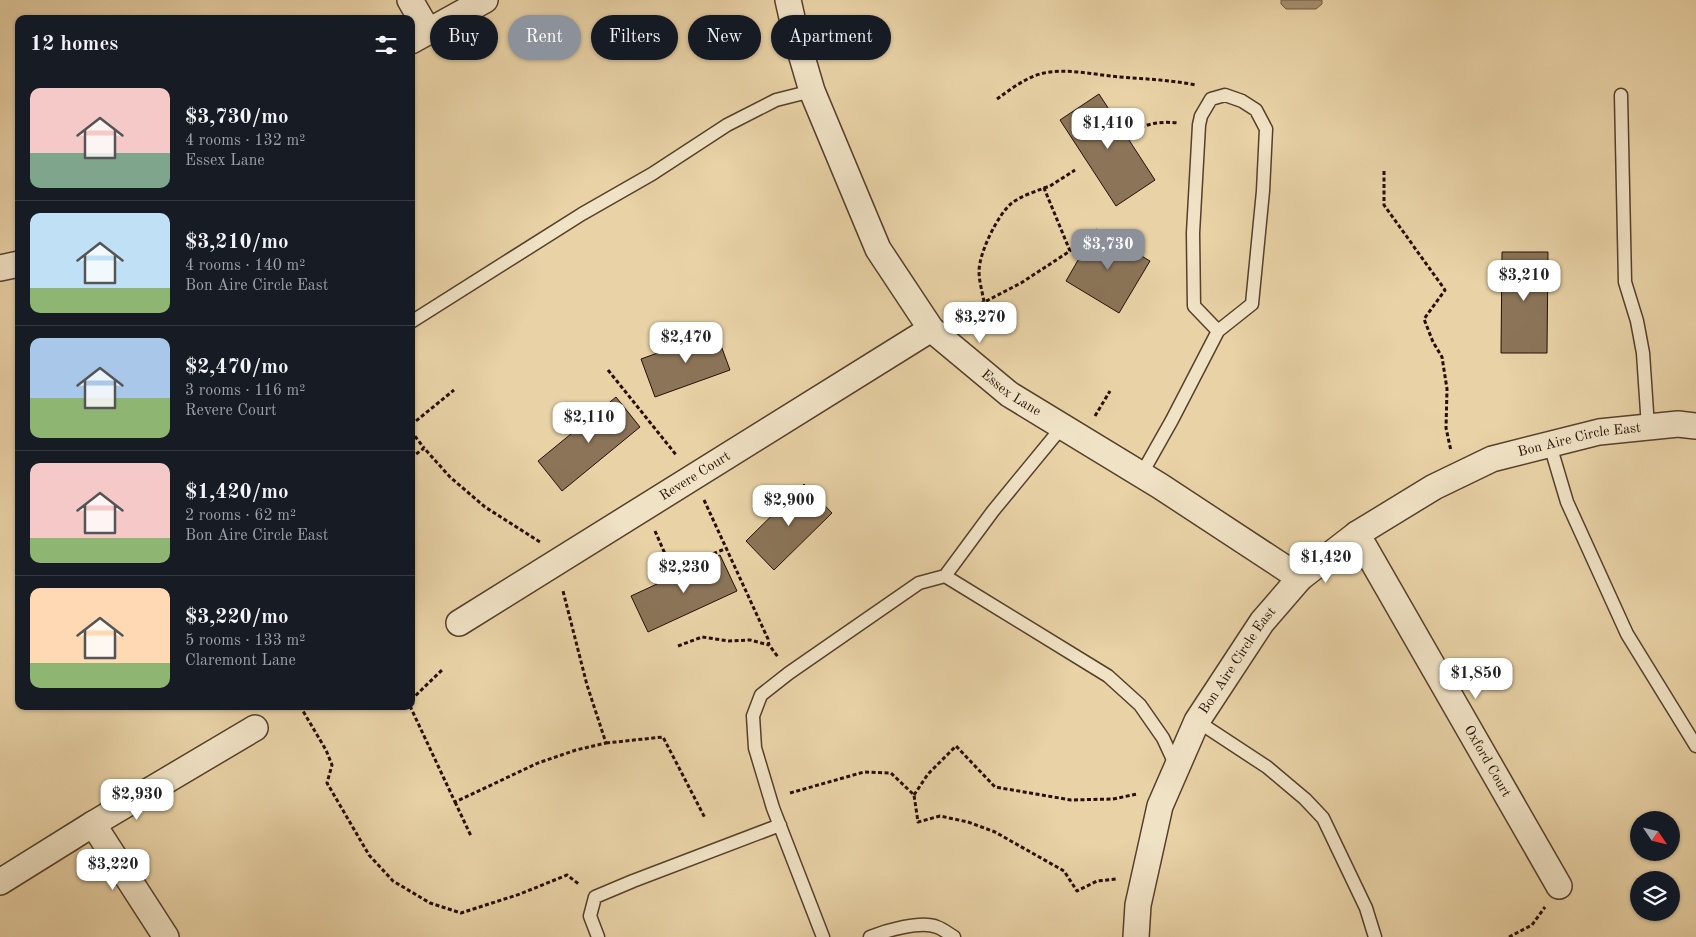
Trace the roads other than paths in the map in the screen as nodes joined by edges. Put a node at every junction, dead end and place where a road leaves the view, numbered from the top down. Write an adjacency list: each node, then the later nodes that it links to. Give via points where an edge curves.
1 (410, 0): 4 (street)
2 (485, 0): 6 (street)
3 (788, 0): 7 (street, Essex Lane)
4 (414, 15)
5 (415, 18): 6 (street)
6 (420, 36)
7 (812, 91): 11 (lane, via 776,100 727,125); 12 (street, Essex Lane, via 878,249)
8 (1621, 95): 16 (lane, via 1626,282 1643,353)
9 (15, 265): 10 (street)
10 (0, 268)
11 (415, 319)
12 (931, 329): 14 (street, Essex Lane, via 1009,394); 22 (street, Revere Court)
13 (1218, 330): 13 (lane, via 1252,304 1266,129 1256,110 1225,95 1212,98 1201,116 1193,233 1194,306); 18 (lane)
14 (1062, 426): 18 (street, Essex Lane); 20 (lane)
15 (1696, 426): 16 (street, Bon Aire Circle East)
16 (1648, 427): 17 (street, Bon Aire Circle East, via 1599,432)
17 (1550, 445): 19 (street, Bon Aire Circle East, via 1492,459 1434,487); 25 (lane, via 1567,502 1627,634)
18 (1141, 475): 21 (street, Essex Lane)
19 (1357, 534): 21 (street, Bon Aire Circle East); 30 (street, Oxford Court)
20 (945, 576): 26 (lane, via 1108,676 1140,705 1163,738); 28 (lane, via 919,583 761,695 753,716 755,748)
21 (1300, 578): 23 (street, Bon Aire Circle East, via 1262,622)
22 (459, 623)
23 (1197, 721): 26 (street, Bon Aire Circle East); 37 (lane, via 1267,767 1323,818 1366,908)
24 (255, 728): 27 (street)
25 (1696, 745)
26 (1177, 768): 36 (street, Bon Aire Circle East, via 1160,806 1138,905)
27 (93, 824): 29 (street); 31 (street)
28 (780, 825): 32 (lane, via 595,897 590,916); 33 (lane)
29 (0, 882)
30 (1560, 886)
31 (166, 937)
32 (598, 937)
33 (823, 937)
34 (870, 937): 35 (lane, via 905,927 936,926)
35 (954, 937)
36 (1136, 937)
37 (1375, 937)

